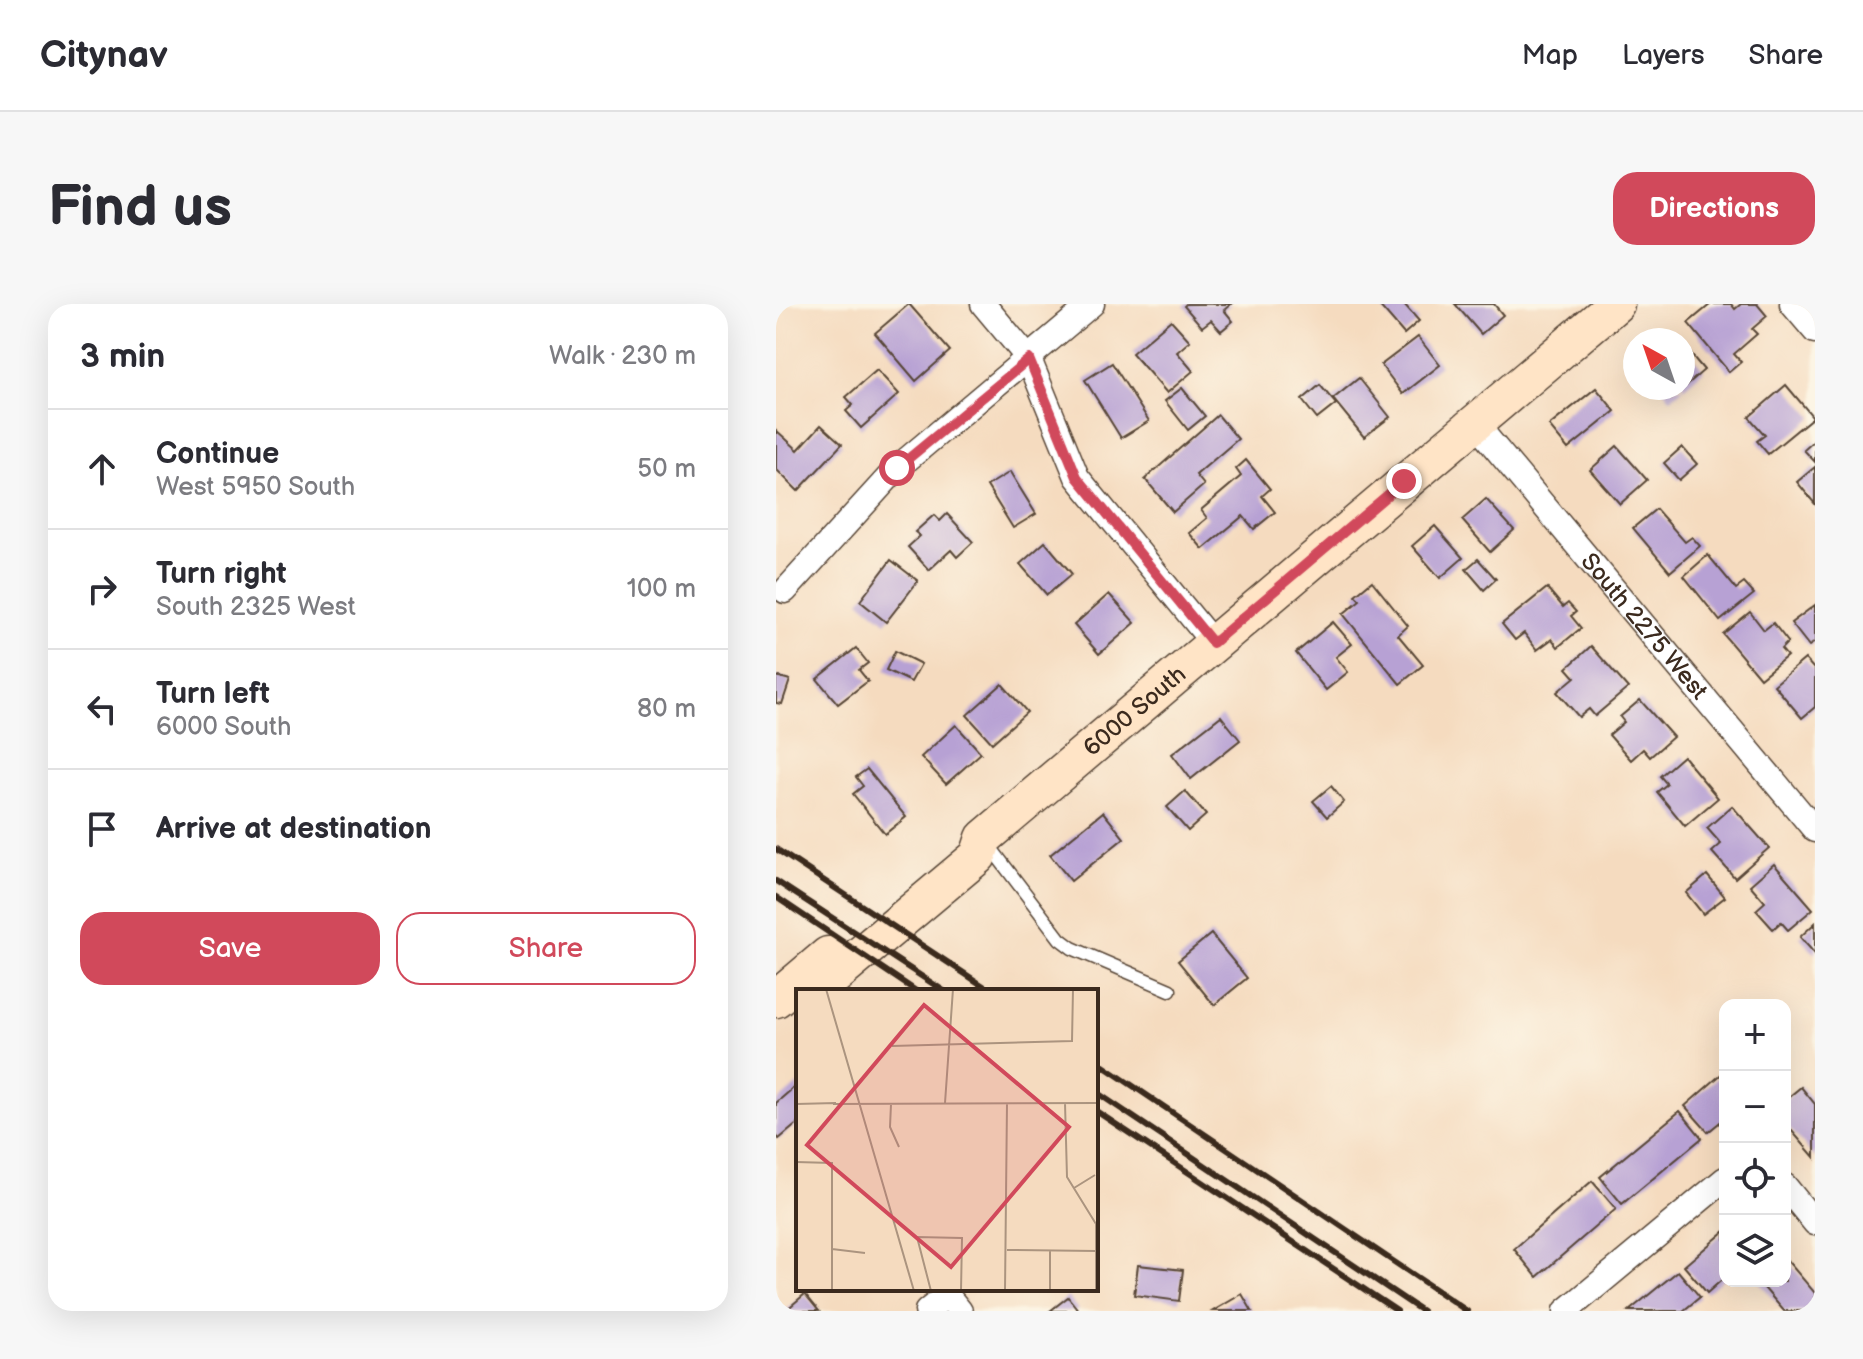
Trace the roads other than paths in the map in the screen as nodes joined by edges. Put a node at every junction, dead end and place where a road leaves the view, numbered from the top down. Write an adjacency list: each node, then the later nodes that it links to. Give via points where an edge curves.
1 (983, 304): 6 (street)
2 (1092, 304): 6 (street)
3 (1616, 304): 7 (street, 6000 South)
4 (1792, 304): 5 (street)
5 (1815, 331)
6 (1029, 359): 8 (street, via 897,468); 9 (street, via 1077,477)
7 (1474, 422): 9 (street, 6000 South); 10 (street, South 2275 West)
8 (785, 591)
9 (1213, 643): 11 (street, 6000 South)
10 (1815, 830)
11 (984, 838): 12 (street, 6000 South, via 964,840); 14 (lane, via 1060,939)
12 (852, 948): 13 (street); 15 (street)
13 (819, 989)
14 (1170, 990)
15 (776, 999)
16 (796, 1009): 17 (street)
17 (776, 1024)
18 (1719, 1184): 23 (street)
19 (1791, 1193): 20 (street)
20 (1815, 1223)
21 (954, 1303): 22 (street)
22 (927, 1311)
23 (1566, 1311)

